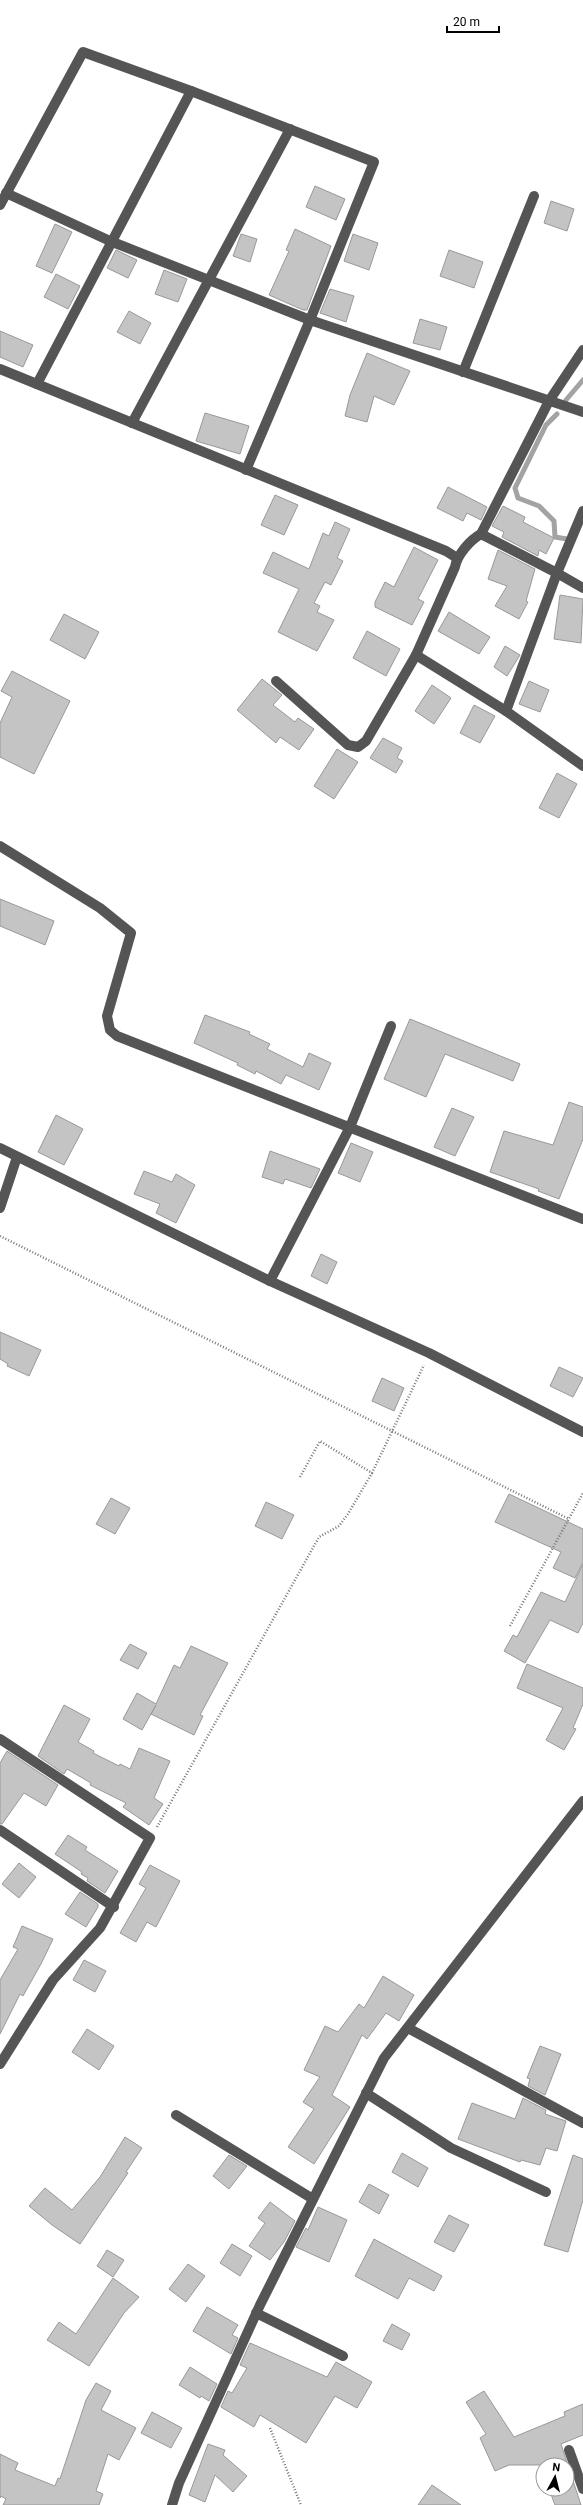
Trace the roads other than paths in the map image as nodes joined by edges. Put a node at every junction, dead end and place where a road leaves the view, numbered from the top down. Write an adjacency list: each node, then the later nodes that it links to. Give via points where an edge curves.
1 (192, 91): 2 (street); 3 (street, via 83,52); 6 (street)
2 (290, 130): 7 (street); 8 (street, via 374,162)
3 (6, 193): 5 (street); 6 (street)
4 (534, 196): 11 (street)
5 (0, 205)
6 (110, 241): 7 (street); 12 (street)
7 (208, 279): 8 (street); 15 (street)
8 (310, 320): 11 (street); 16 (street)
9 (583, 350): 13 (street)
10 (0, 369): 12 (street)
11 (463, 372): 13 (street)
12 (37, 384): 15 (street)
13 (549, 401): 14 (street); 18 (street)
14 (583, 412)
15 (132, 423): 16 (street)
16 (246, 470): 19 (street)
17 (583, 511): 20 (street)
18 (481, 534): 19 (street); 20 (street)
19 (456, 558): 22 (street, via 455,567)
20 (557, 573): 21 (street); 24 (street)
21 (583, 588)
22 (416, 655): 23 (street, via 366,741 358,747 348,744); 24 (street)
23 (276, 681)
24 (506, 711): 25 (street)
25 (582, 763)
26 (0, 846): 28 (street, via 100,908 131,933 106,1016 110,1030 117,1036)
27 (391, 1026): 28 (street)
28 (350, 1127): 32 (street); 33 (street)
29 (0, 1148): 30 (street)
30 (17, 1157): 31 (street); 33 (street)
31 (0, 1208)
32 (583, 1219)
33 (270, 1281): 34 (street, via 429,1353)
34 (583, 1432)
35 (0, 1739): 38 (street, via 150,1838)
36 (583, 1801): 39 (street)
37 (0, 1830): 38 (street)
38 (114, 1907): 40 (street, via 100,1928 53,1980)
39 (408, 2028): 41 (street, via 384,2058); 43 (street)
40 (0, 2064)
41 (366, 2093): 44 (street, via 451,2148); 45 (street)
42 (176, 2115): 45 (street)
43 (583, 2123)
44 (546, 2192)
45 (313, 2199): 46 (street)
46 (256, 2313): 47 (street); 50 (street, via 179,2483)
47 (343, 2356)
48 (568, 2450): 49 (street)
49 (583, 2489)
50 (172, 2505)

